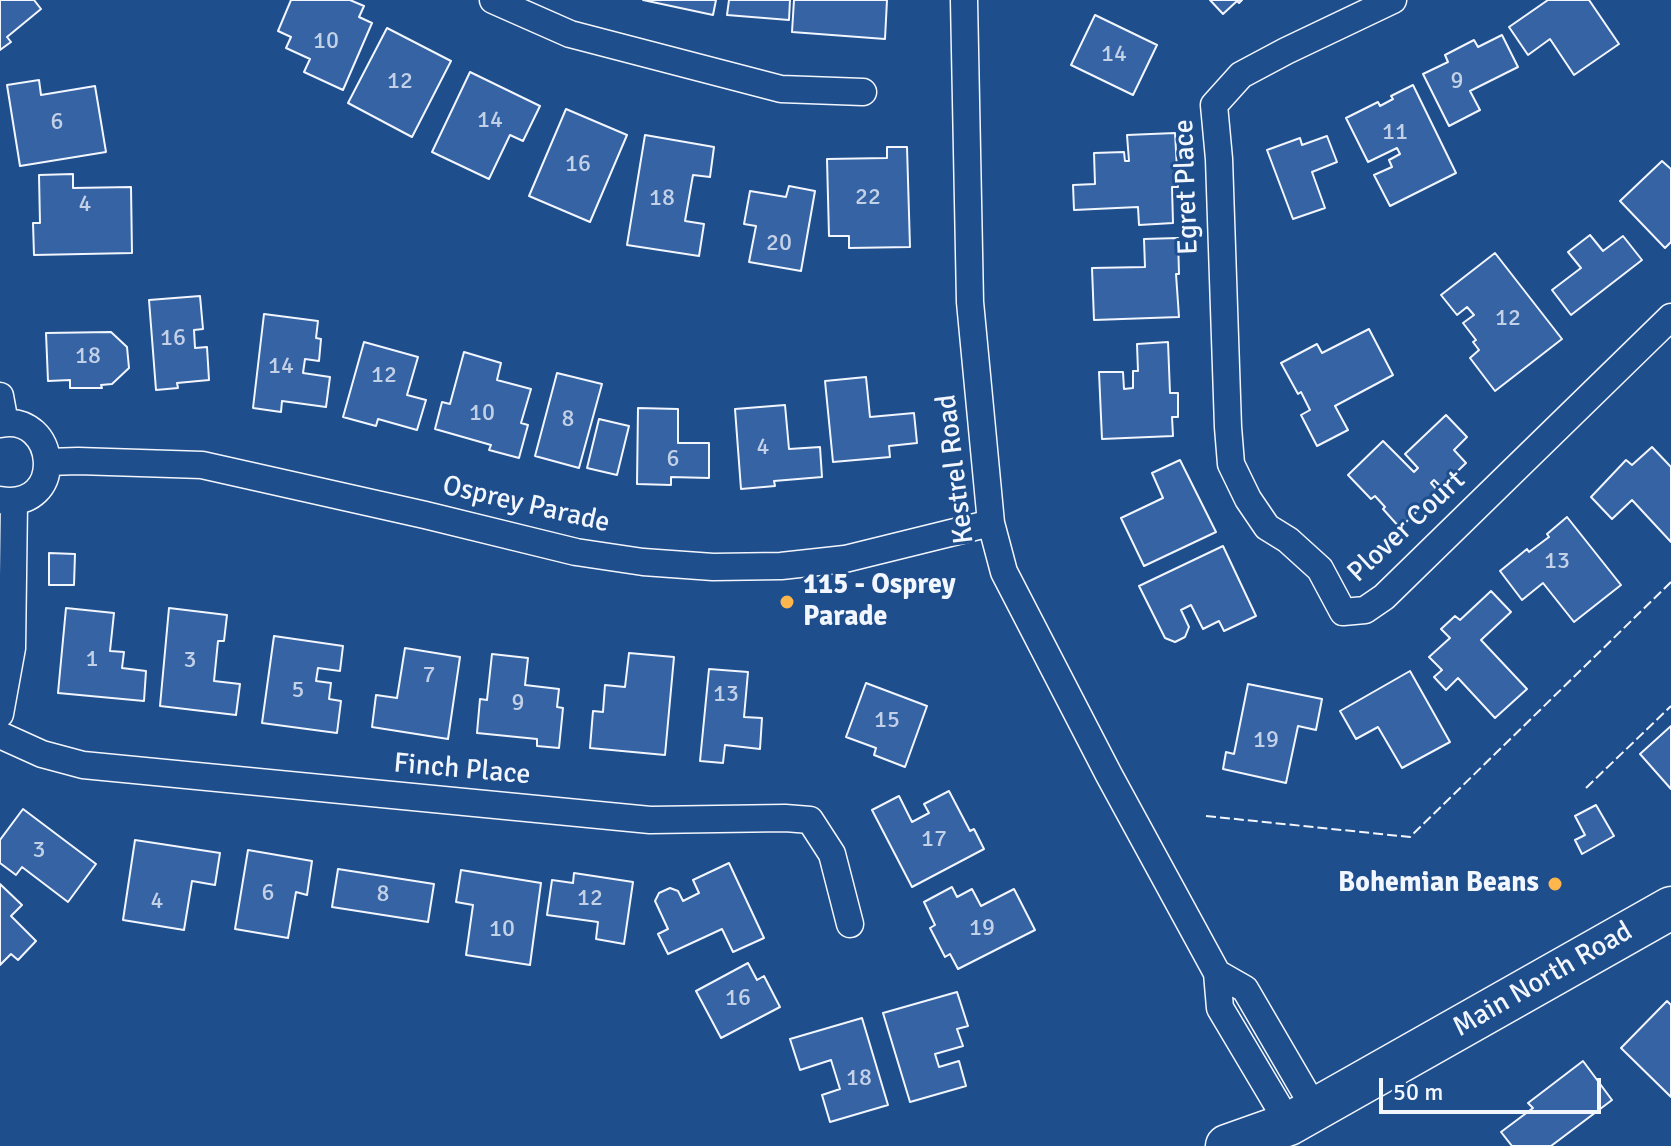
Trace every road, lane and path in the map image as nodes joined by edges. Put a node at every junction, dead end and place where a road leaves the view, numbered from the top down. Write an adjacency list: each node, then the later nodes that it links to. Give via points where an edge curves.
1 (493, 0): 4 (street, via 570,34 781,89)
2 (964, 0): 11 (street, Kestrel Road, via 970,302)
3 (1393, 0): 8 (street, Egret Place, via 1241,75 1214,105)
4 (863, 92)
5 (1671, 317): 8 (street, Plover Court, via 1365,610 1343,612 1320,569 1267,527 1231,464)
6 (0, 396): 7 (street)
7 (2, 424): 9 (street, via 26,427 42,441)
8 (1228, 427)
9 (48, 462): 10 (street, via 44,481 32,496); 11 (street, Osprey Parade, via 202,465 576,552 713,567 845,559)
10 (7, 502): 12 (street, via 12,648)
11 (991, 523): 16 (street, Kestrel Road, via 1004,572 1217,973 1220,1008)
12 (0, 714)
13 (0, 735): 15 (street, Finch Place, via 83,765 650,820 810,820 832,854)
14 (1671, 908): 16 (main road, Main North Road)
15 (850, 924)
16 (1291, 1126): 17 (main road, Main North Road)
17 (1227, 1146)

